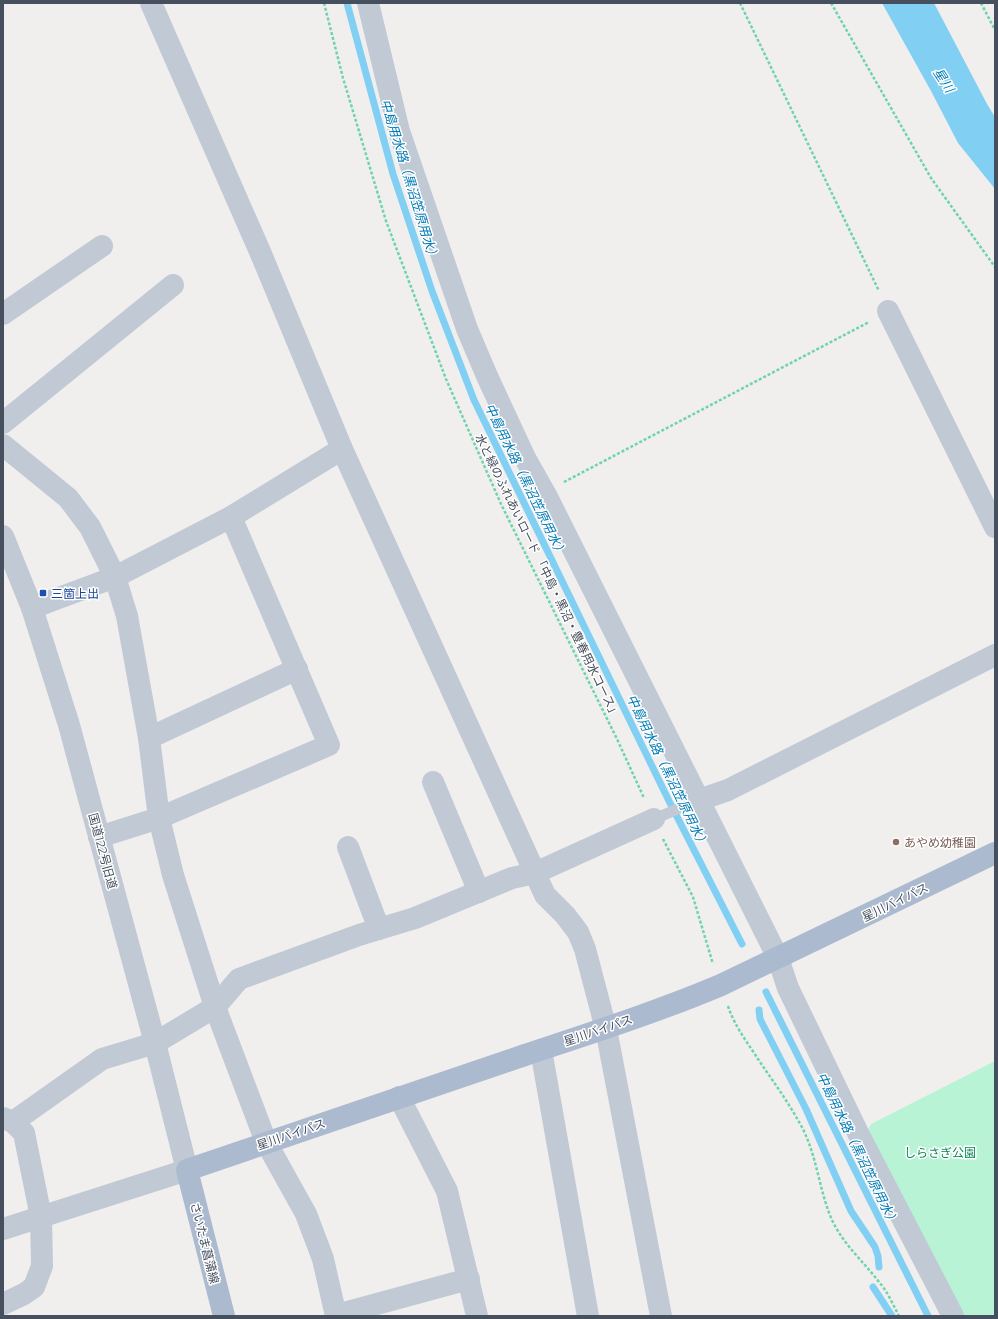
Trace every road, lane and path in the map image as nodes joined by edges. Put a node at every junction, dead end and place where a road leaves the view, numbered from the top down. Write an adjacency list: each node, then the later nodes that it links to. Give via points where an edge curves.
1 (150, 3): 15 (street, via 261,254)
2 (324, 3): 29 (path, 水と緑のふれあいロード 「中島・黒沼・豊春用水コース」, via 343,78 386,221 446,379 501,504)
3 (368, 3): 16 (street, via 399,131 467,329 522,451)
4 (740, 3): 11 (path)
5 (831, 3): 9 (path, via 932,178)
6 (981, 3): 7 (path)
7 (995, 30)
8 (102, 246): 12 (street)
9 (995, 267)
10 (173, 285): 13 (street)
11 (888, 311): 16 (path); 18 (street)
12 (3, 314)
13 (3, 423)
14 (3, 445): 21 (street, via 68,498 90,527)
15 (342, 449): 17 (street); 33 (street)
16 (545, 492): 27 (street)
17 (231, 517): 21 (street); 24 (street)
18 (995, 527)
19 (3, 536): 20 (street, 国道122号旧道)
20 (8, 563): 22 (street, 国道122号旧道)
21 (115, 577): 22 (street); 25 (street, via 127,616)
22 (32, 608): 30 (street, 国道122号旧道, via 69,725)
23 (995, 655): 27 (street, via 728,790)
24 (297, 669): 25 (street); 28 (street, via 329,745)
25 (149, 738): 28 (street)
26 (433, 782): 34 (street)
27 (693, 802): 29 (lane); 36 (street)
28 (159, 818): 30 (street); 39 (street, via 173,875)
29 (656, 818): 33 (street); 37 (path, 水と緑のふれあいロード 「中島・黒沼・豊春用水コース」, via 693,897)
30 (99, 836): 41 (street, 国道122号旧道)
31 (348, 847): 35 (street)
32 (995, 854): 36 (main road, 星川バイパス)
33 (535, 873): 34 (street, via 512,878); 40 (street, via 545,895 578,932 585,949)
34 (479, 892): 35 (street, via 415,918)
35 (379, 929): 39 (street, via 239,979)
36 (778, 958): 40 (main road, 星川バイパス, via 696,996); 57 (street, via 788,988 855,1126)
37 (715, 968)
38 (728, 1003): 56 (path, via 744,1037 800,1124 815,1161 825,1201 840,1236 879,1282)
39 (215, 1007): 41 (street); 45 (street)
40 (606, 1029): 42 (main road, 星川バイパス); 55 (street)
41 (155, 1043): 44 (street, via 102,1059); 46 (street, 国道122号旧道)
42 (541, 1050): 43 (main road, 星川バイパス); 54 (street)
43 (400, 1097): 45 (main road, 星川バイパス); 49 (street, via 447,1191)
44 (8, 1120): 47 (street, via 24,1134)
45 (266, 1142): 46 (main road, 星川バイパス); 51 (street, via 306,1214 323,1259)
46 (187, 1170): 47 (street); 52 (main road, さいたま菖蒲線)
47 (41, 1217): 48 (street); 50 (street, via 42,1266 34,1287)
48 (3, 1230)
49 (469, 1279): 51 (street); 53 (street)
50 (3, 1304)
51 (336, 1315)
52 (224, 1316)
53 (478, 1316)
54 (588, 1316)
55 (661, 1316)
56 (900, 1316)
57 (953, 1316)

